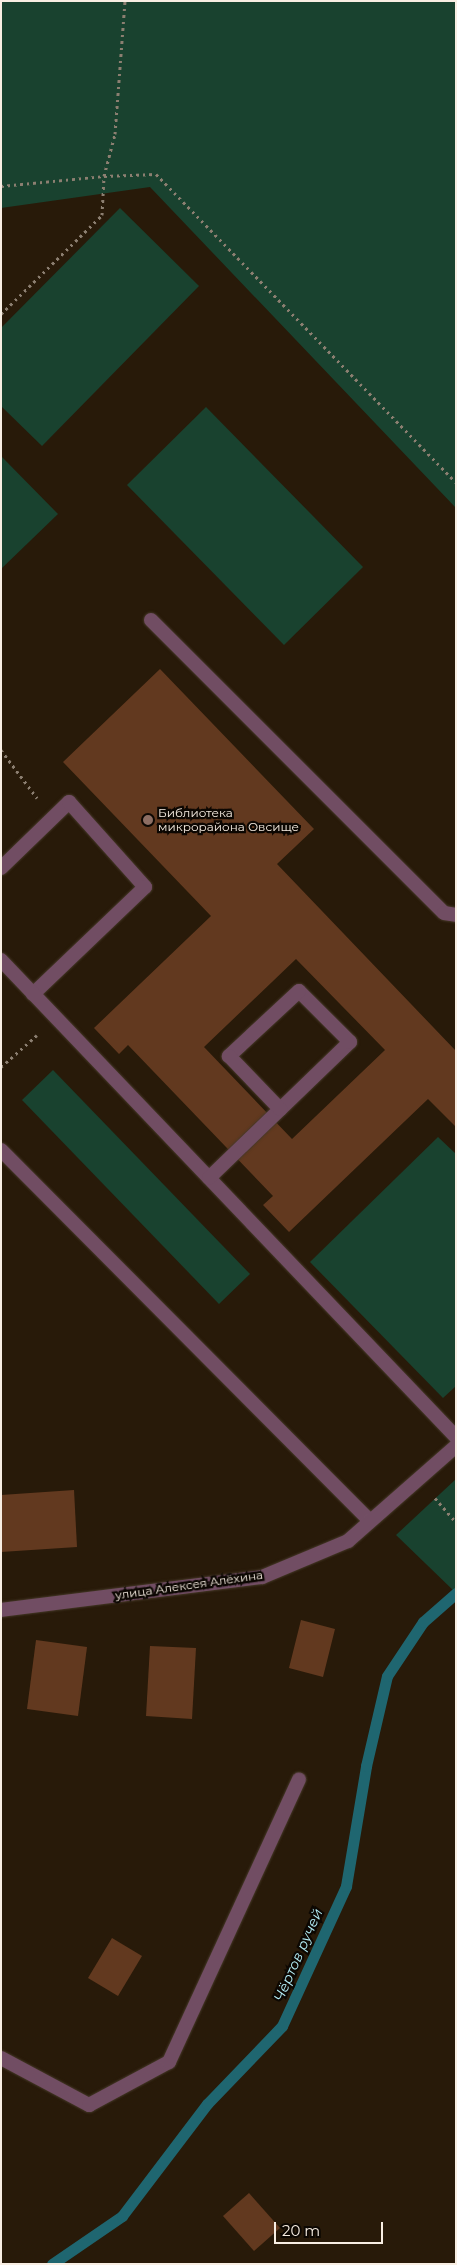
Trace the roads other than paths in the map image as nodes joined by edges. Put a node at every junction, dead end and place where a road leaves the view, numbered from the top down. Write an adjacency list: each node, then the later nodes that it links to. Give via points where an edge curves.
1 (150, 620): 3 (street, via 444,913)
2 (1, 868): 5 (street, via 69,802 145,887)
3 (456, 915)
4 (1, 960): 5 (street)
5 (33, 994): 8 (street)
6 (280, 1109): 6 (street, via 350,1042 299,991 229,1056); 8 (street)
7 (1, 1150): 11 (street)
8 (208, 1178): 9 (street)
9 (456, 1436)
10 (456, 1446): 11 (street, улица Алексея Алёхина)
11 (370, 1521): 12 (street, улица Алексея Алёхина, via 348,1541 262,1577)
12 (1, 1610)
13 (299, 1780): 14 (street, via 169,2062 89,2105)
14 (1, 2058)

